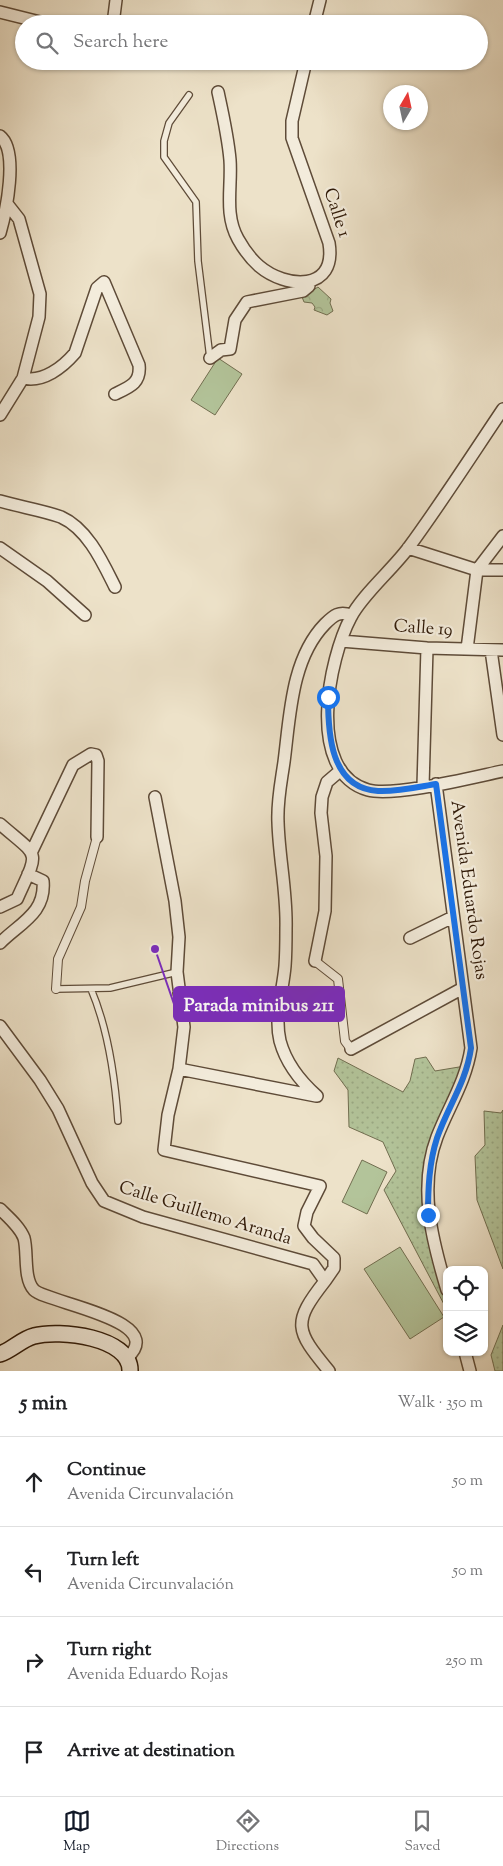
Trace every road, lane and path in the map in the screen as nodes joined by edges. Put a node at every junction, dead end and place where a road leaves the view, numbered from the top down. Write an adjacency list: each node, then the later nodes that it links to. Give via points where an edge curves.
1 (116, 0): 4 (street)
2 (320, 0): 5 (street)
3 (0, 12): 6 (street)
4 (115, 15)
5 (316, 15)
6 (15, 16)
7 (304, 70): 13 (street, Calle 1, via 292,121 292,138 330,253 325,274)
8 (218, 92): 13 (street, via 230,161 231,223 238,240 259,266 287,279)
9 (189, 95): 14 (lane, via 169,122 164,157 196,202 198,261)
10 (0, 136): 11 (street, via 5,141 8,155)
11 (8, 205): 12 (street); 15 (street, via 19,219 40,294 36,335)
12 (0, 233)
13 (309, 282): 14 (street, via 303,291 247,302 235,320 230,349 221,350)
14 (210, 358)
15 (24, 378): 16 (street, via 46,375 75,353 97,288 104,282 134,352 140,375 134,385); 18 (street)
16 (115, 394)
17 (503, 409): 22 (street)
18 (0, 415)
19 (0, 502): 25 (street, via 61,518 71,524 98,554)
20 (503, 536): 23 (street)
21 (0, 548): 26 (street, via 47,581)
22 (408, 548): 23 (street); 27 (street)
23 (477, 570): 24 (street); 30 (street)
24 (503, 570)
25 (115, 588)
26 (85, 615)
27 (351, 615): 28 (street); 53 (street, via 344,612 333,616 319,630 304,656 296,679 278,793 286,890 285,966)
28 (341, 640): 29 (street, Calle 19); 34 (street, via 331,671 328,697 328,727)
29 (427, 648): 30 (street, Calle 19); 37 (street)
30 (467, 649): 31 (street, Calle 19)
31 (491, 650): 32 (street, Calle 19); 33 (street)
32 (503, 650)
33 (503, 735)
34 (340, 770): 37 (street, via 353,783 369,790); 47 (street, via 327,782 322,797 325,911)
35 (503, 771): 36 (street)
36 (436, 784): 37 (street); 44 (street, Avenida Eduardo Rojas)
37 (422, 786)
38 (155, 797): 48 (street, via 175,901)
39 (0, 824): 41 (street)
40 (97, 837): 41 (street, via 98,761 96,755 91,754 74,765); 51 (street, via 80,907 58,959)
41 (32, 851): 42 (street, via 34,859)
42 (28, 874): 43 (street, via 17,900); 46 (street, via 43,881 40,904 31,917)
43 (0, 907)
44 (453, 917): 45 (street); 50 (street, Avenida Eduardo Rojas)
45 (410, 938)
46 (0, 943)
47 (315, 961): 55 (street, via 338,979 345,1041)
48 (177, 972): 49 (lane, via 110,988); 52 (street)
49 (91, 988): 51 (lane); 57 (lane, via 102,1020)
50 (464, 988): 55 (street); 59 (street, Avenida Eduardo Rojas, via 471,1048 460,1090 432,1156 428,1192 428,1215)
51 (56, 989)
52 (179, 993): 53 (street); 56 (street, via 184,1027)
53 (278, 1012): 56 (street, via 285,1057 305,1086 317,1096)
54 (0, 1026): 60 (street, Calle Guillemo Aranda, via 58,1109 88,1175 104,1201 143,1217 306,1261 313,1264)
55 (351, 1049)
56 (179, 1069): 60 (street, via 164,1150 320,1186 304,1226 334,1258 334,1268)
57 (118, 1121)
58 (0, 1209): 63 (street, via 24,1238 33,1289 102,1315 128,1329 135,1336 136,1346)
59 (443, 1274)
60 (325, 1281): 64 (street, via 302,1316 302,1332 307,1346)
61 (0, 1354): 63 (main road, via 34,1336 53,1333 101,1341 123,1352)
62 (466, 1356): 65 (street)
63 (129, 1364)
64 (329, 1371)
65 (470, 1371)

